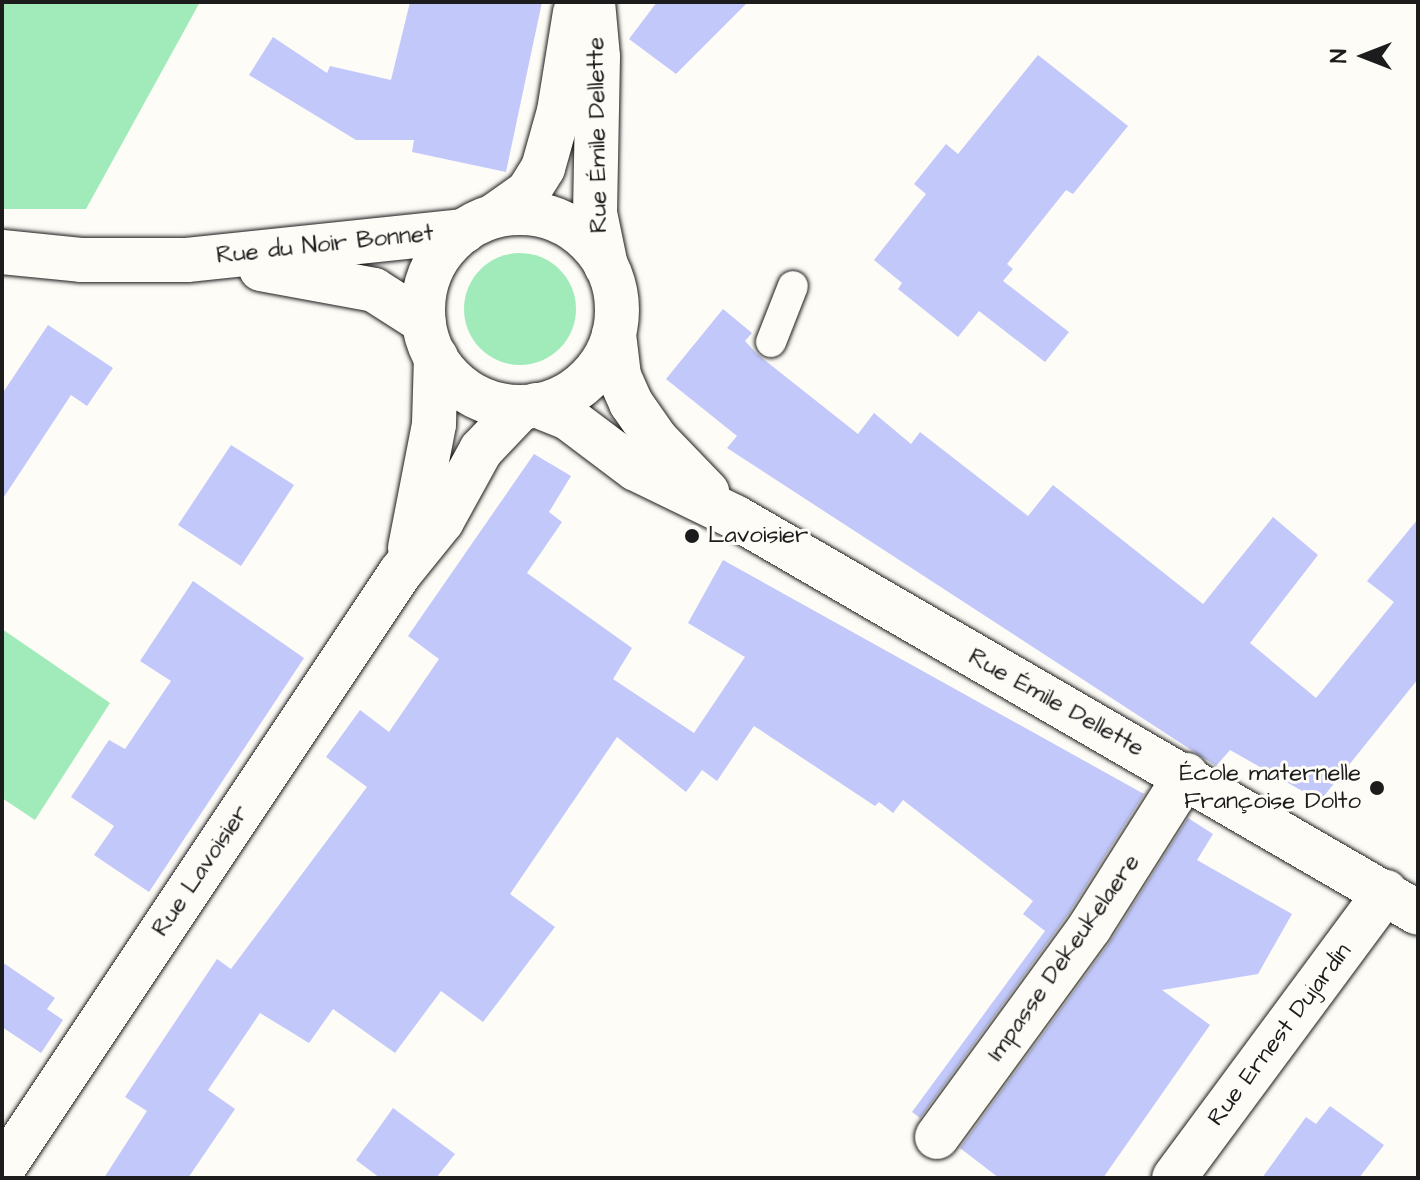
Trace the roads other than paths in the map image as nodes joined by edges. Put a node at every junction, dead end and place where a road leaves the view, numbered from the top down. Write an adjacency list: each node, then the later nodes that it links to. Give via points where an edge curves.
1 (576, 2): 3 (street, Rue Émile Dellette, via 568,69 543,168 528,192)
2 (593, 2): 6 (street, Rue Émile Dellette, via 595,213)
3 (479, 223): 5 (street, Rue du Noir Bonnet); 6 (street, via 521,212 560,221 592,245); 9 (street, via 431,271)
4 (2, 252): 5 (street, Rue du Noir Bonnet, via 81,260)
5 (187, 260): 9 (street, Rue du Noir Bonnet, via 352,284 391,297)
6 (607, 268): 8 (street, via 617,307)
7 (793, 286): 10 (lane)
8 (614, 334): 11 (street, via 585,381 563,397); 12 (street, Rue Émile Dellette, via 624,390)
9 (430, 340): 11 (street, via 472,394); 13 (street, Rue Lavoisier, via 424,488)
10 (771, 342)
11 (529, 406): 12 (street, Rue Émile Dellette, via 568,418 649,476); 13 (street, Rue Lavoisier, via 490,438 442,521)
12 (735, 517): 14 (street, Rue Émile Dellette)
13 (400, 573): 17 (street, Rue Lavoisier)
14 (1186, 775): 15 (street, Rue Émile Dellette); 16 (street, Impasse Dekeukelaere, via 1090,927)
15 (1402, 902): 18 (street, Rue Ernest Dujardin)
16 (937, 1137)
17 (2, 1170)
18 (1174, 1178)

